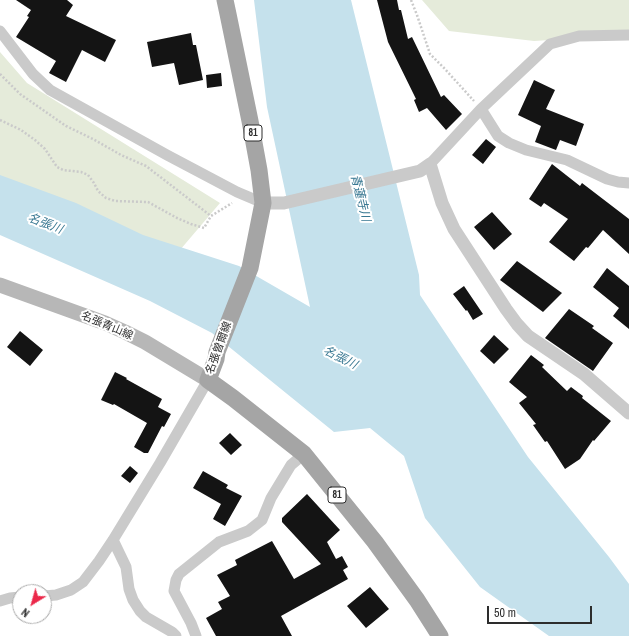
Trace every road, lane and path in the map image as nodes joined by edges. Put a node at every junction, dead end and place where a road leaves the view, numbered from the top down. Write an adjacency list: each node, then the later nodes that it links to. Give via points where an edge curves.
1 (225, 0): 10 (main road, 名張曽爾線 / 81, via 250,121)
2 (411, 0): 6 (path, via 430,54)
3 (0, 31): 10 (street, via 33,74 50,90 236,192)
4 (629, 35): 6 (street, via 579,36 550,44)
5 (0, 74): 12 (path, via 20,94 66,126 146,166)
6 (481, 109): 8 (street); 9 (street, via 498,136 509,143 526,150 568,160 607,179)
7 (0, 120): 12 (path, via 22,130 35,140 45,149 57,167 88,175 106,198 115,201 148,202 176,218 204,228)
8 (425, 168): 10 (street, via 284,203); 15 (street, via 454,229 517,324 528,336 584,374)
9 (629, 183)
10 (263, 203): 14 (main road, 名張曽爾線 / 81, via 250,268)
11 (232, 204): 12 (path)
12 (211, 216)
13 (0, 285): 14 (main road, 名張青山線, via 125,332)
14 (208, 380): 16 (main road, 名張曽爾線 / 81); 17 (street)
15 (629, 413)
16 (304, 454): 22 (street, via 291,465 271,498 262,520 248,530 219,542 179,574 174,591); 23 (main road, 名張曽爾線 / 81, via 375,542)
17 (113, 540): 18 (street, via 83,582 71,590); 21 (street, via 126,567 133,600 140,611)
18 (52, 595)
19 (12, 598): 20 (street)
20 (0, 601)
21 (176, 636)
22 (196, 636)
23 (440, 636)

